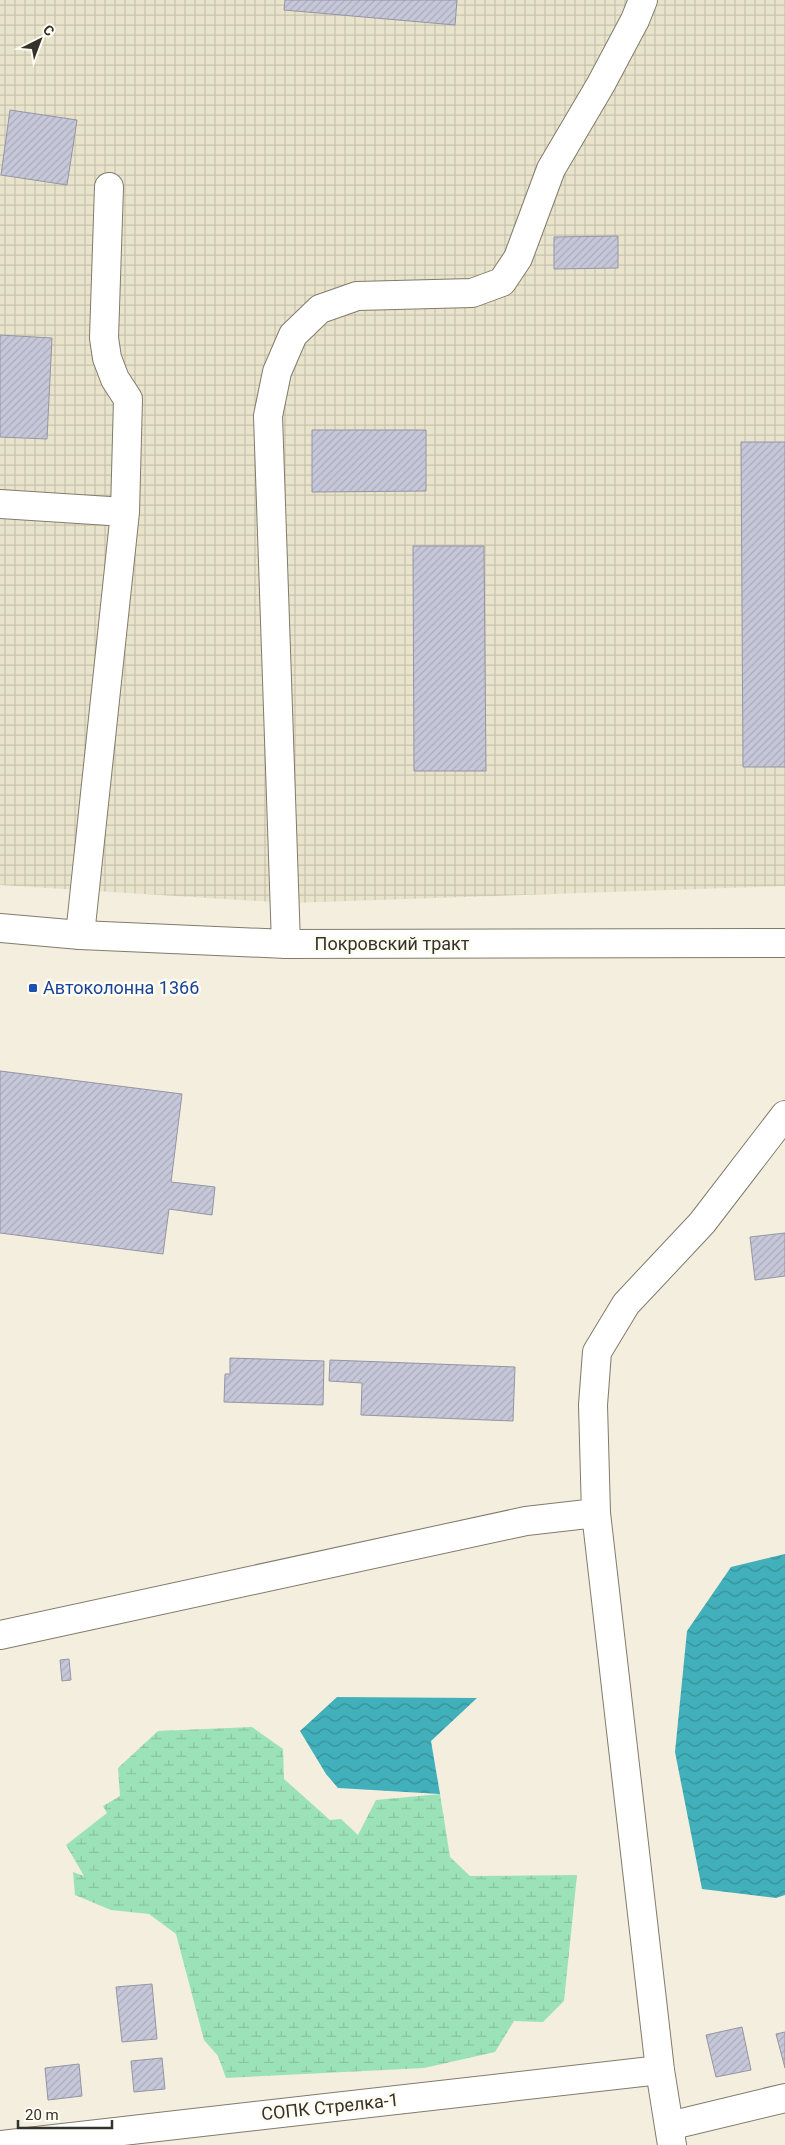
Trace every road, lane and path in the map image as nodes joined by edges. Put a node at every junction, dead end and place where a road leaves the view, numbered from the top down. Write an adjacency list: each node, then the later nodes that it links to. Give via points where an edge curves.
1 (643, 0): 8 (street, via 601,84 551,169 518,258 502,282 472,293 356,296 320,309 293,335 277,372 268,416)
2 (109, 187): 4 (street, via 104,338 115,379 128,399)
3 (0, 504): 4 (street)
4 (125, 512): 6 (street)
5 (0, 928): 6 (street, Покровский тракт)
6 (80, 935): 8 (street, Покровский тракт)
7 (785, 943): 8 (street, Покровский тракт)
8 (286, 944)
9 (785, 1115): 10 (street, via 702,1222 626,1304 597,1352 593,1405)
10 (596, 1513): 11 (street, via 526,1521); 12 (street)
11 (0, 1635)
12 (660, 2070): 14 (street); 15 (street, СОПК Стрелка-1)
13 (785, 2098): 14 (street)
14 (670, 2136)
15 (0, 2144)

